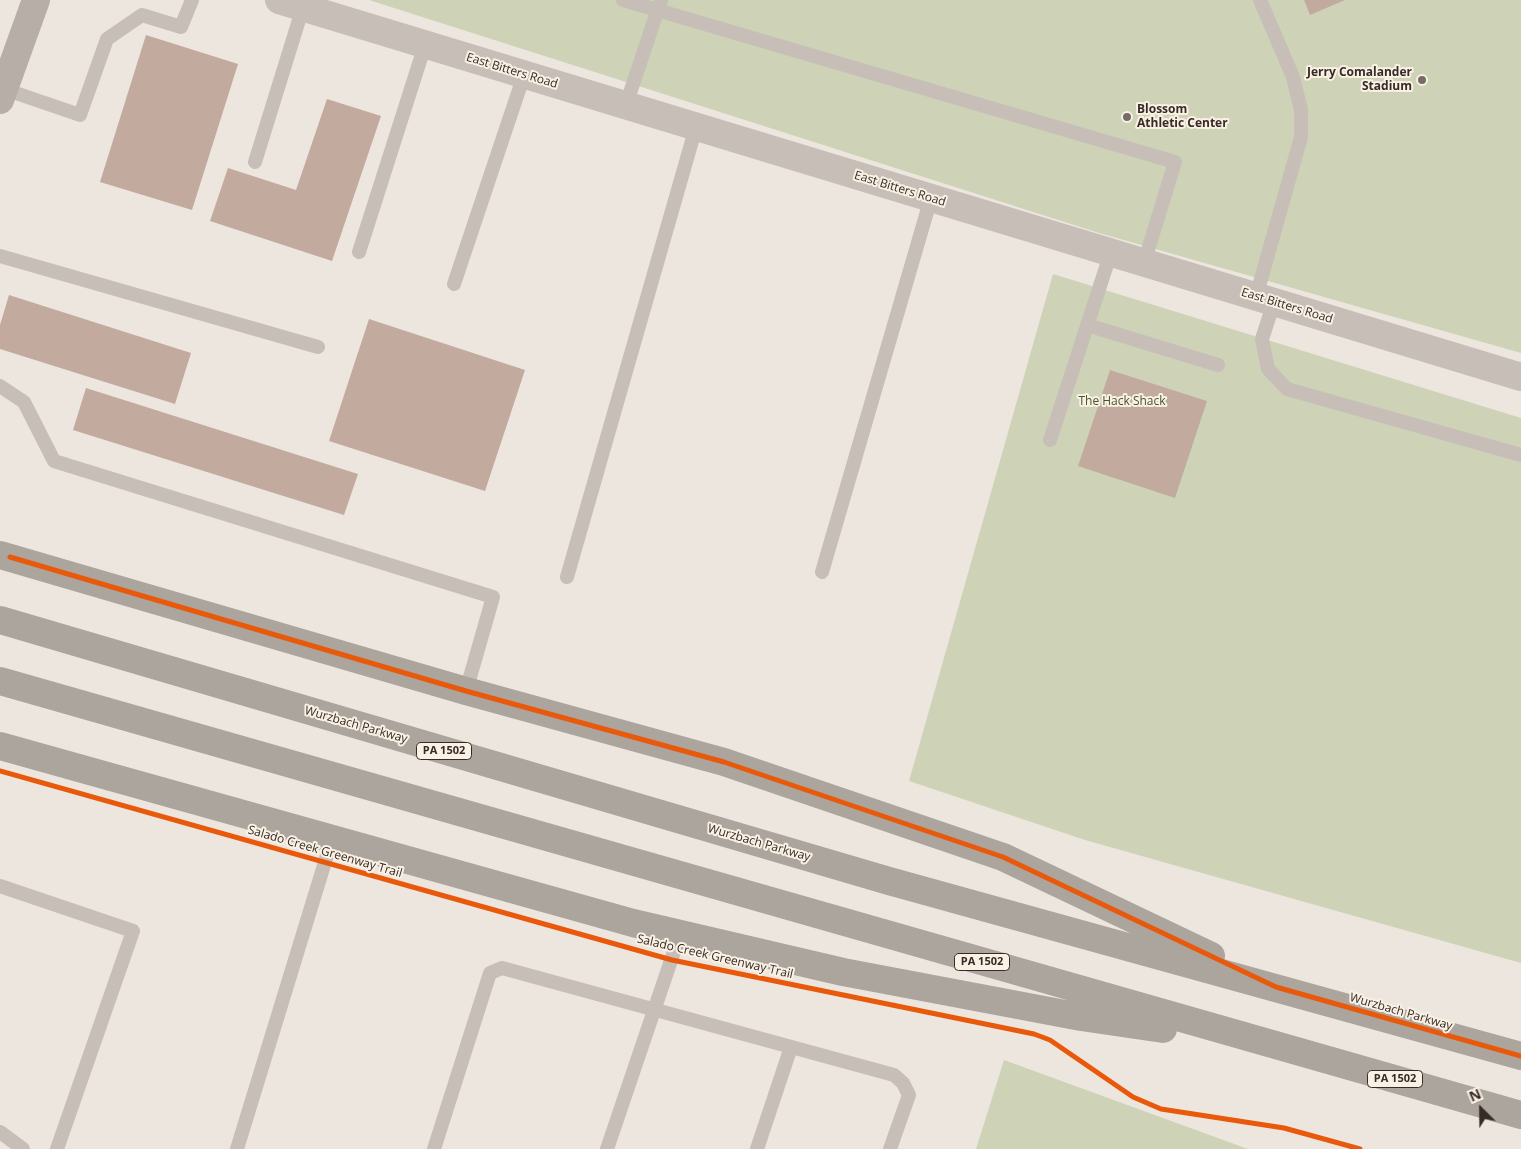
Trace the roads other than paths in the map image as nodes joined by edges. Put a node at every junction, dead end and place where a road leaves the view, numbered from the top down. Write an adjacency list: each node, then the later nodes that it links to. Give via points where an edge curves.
1 (36, 0): 9 (main road)
2 (192, 0): 9 (lane, via 182,27 142,15 107,38 80,115)
3 (623, 0): 6 (lane)
4 (1260, 0): 19 (lane, via 1293,77 1301,110 1302,137)
5 (291, 4): 7 (street, East Bitters Road); 12 (lane)
6 (660, 5): 10 (lane); 17 (lane, via 1175,162)
7 (425, 45): 8 (street, East Bitters Road); 14 (lane)
8 (524, 75): 10 (street, East Bitters Road); 18 (lane)
9 (2, 95)
10 (626, 105): 11 (street, East Bitters Road)
11 (696, 127): 13 (street, East Bitters Road); 29 (lane)
12 (255, 162)
13 (931, 198): 15 (street, East Bitters Road); 28 (lane)
14 (359, 252)
15 (1111, 252): 17 (street, East Bitters Road); 20 (lane)
16 (0, 256): 21 (lane)
17 (1144, 262): 19 (street, East Bitters Road)
18 (454, 284)
19 (1265, 299): 23 (street, East Bitters Road); 26 (lane, via 1262,339 1268,369 1287,389)
20 (1087, 325): 22 (lane); 25 (lane)
21 (318, 347)
22 (1218, 365)
23 (1521, 377)
24 (0, 386): 32 (lane, via 24,402 54,461 493,597)
25 (1050, 440)
26 (1521, 455)
27 (3, 555): 32 (highway)
28 (822, 572)
29 (567, 577)
30 (0, 620): 37 (highway, Wurzbach Parkway / PA 1502, via 889,881)
31 (0, 681): 39 (highway, PA 1502)
32 (466, 691): 37 (highway, via 724,762 1003,857)
33 (0, 746): 34 (highway)
34 (332, 839): 36 (highway); 46 (lane)
35 (0, 886): 45 (lane, via 133,931)
36 (680, 934): 38 (lane); 39 (highway, via 843,972 1081,1018)
37 (1276, 987): 41 (highway, Wurzbach Parkway / PA 1502)
38 (654, 1011): 40 (lane); 47 (lane, via 502,968 490,973); 48 (lane)
39 (1268, 1044): 42 (highway, PA 1502)
40 (791, 1047): 49 (lane); 50 (lane, via 894,1075 903,1083 909,1095)
41 (1521, 1056)
42 (1521, 1115)
43 (0, 1132): 44 (lane)
44 (23, 1149)
45 (57, 1149)
46 (237, 1149)
47 (434, 1149)
48 (607, 1149)
49 (757, 1149)
50 (890, 1149)

